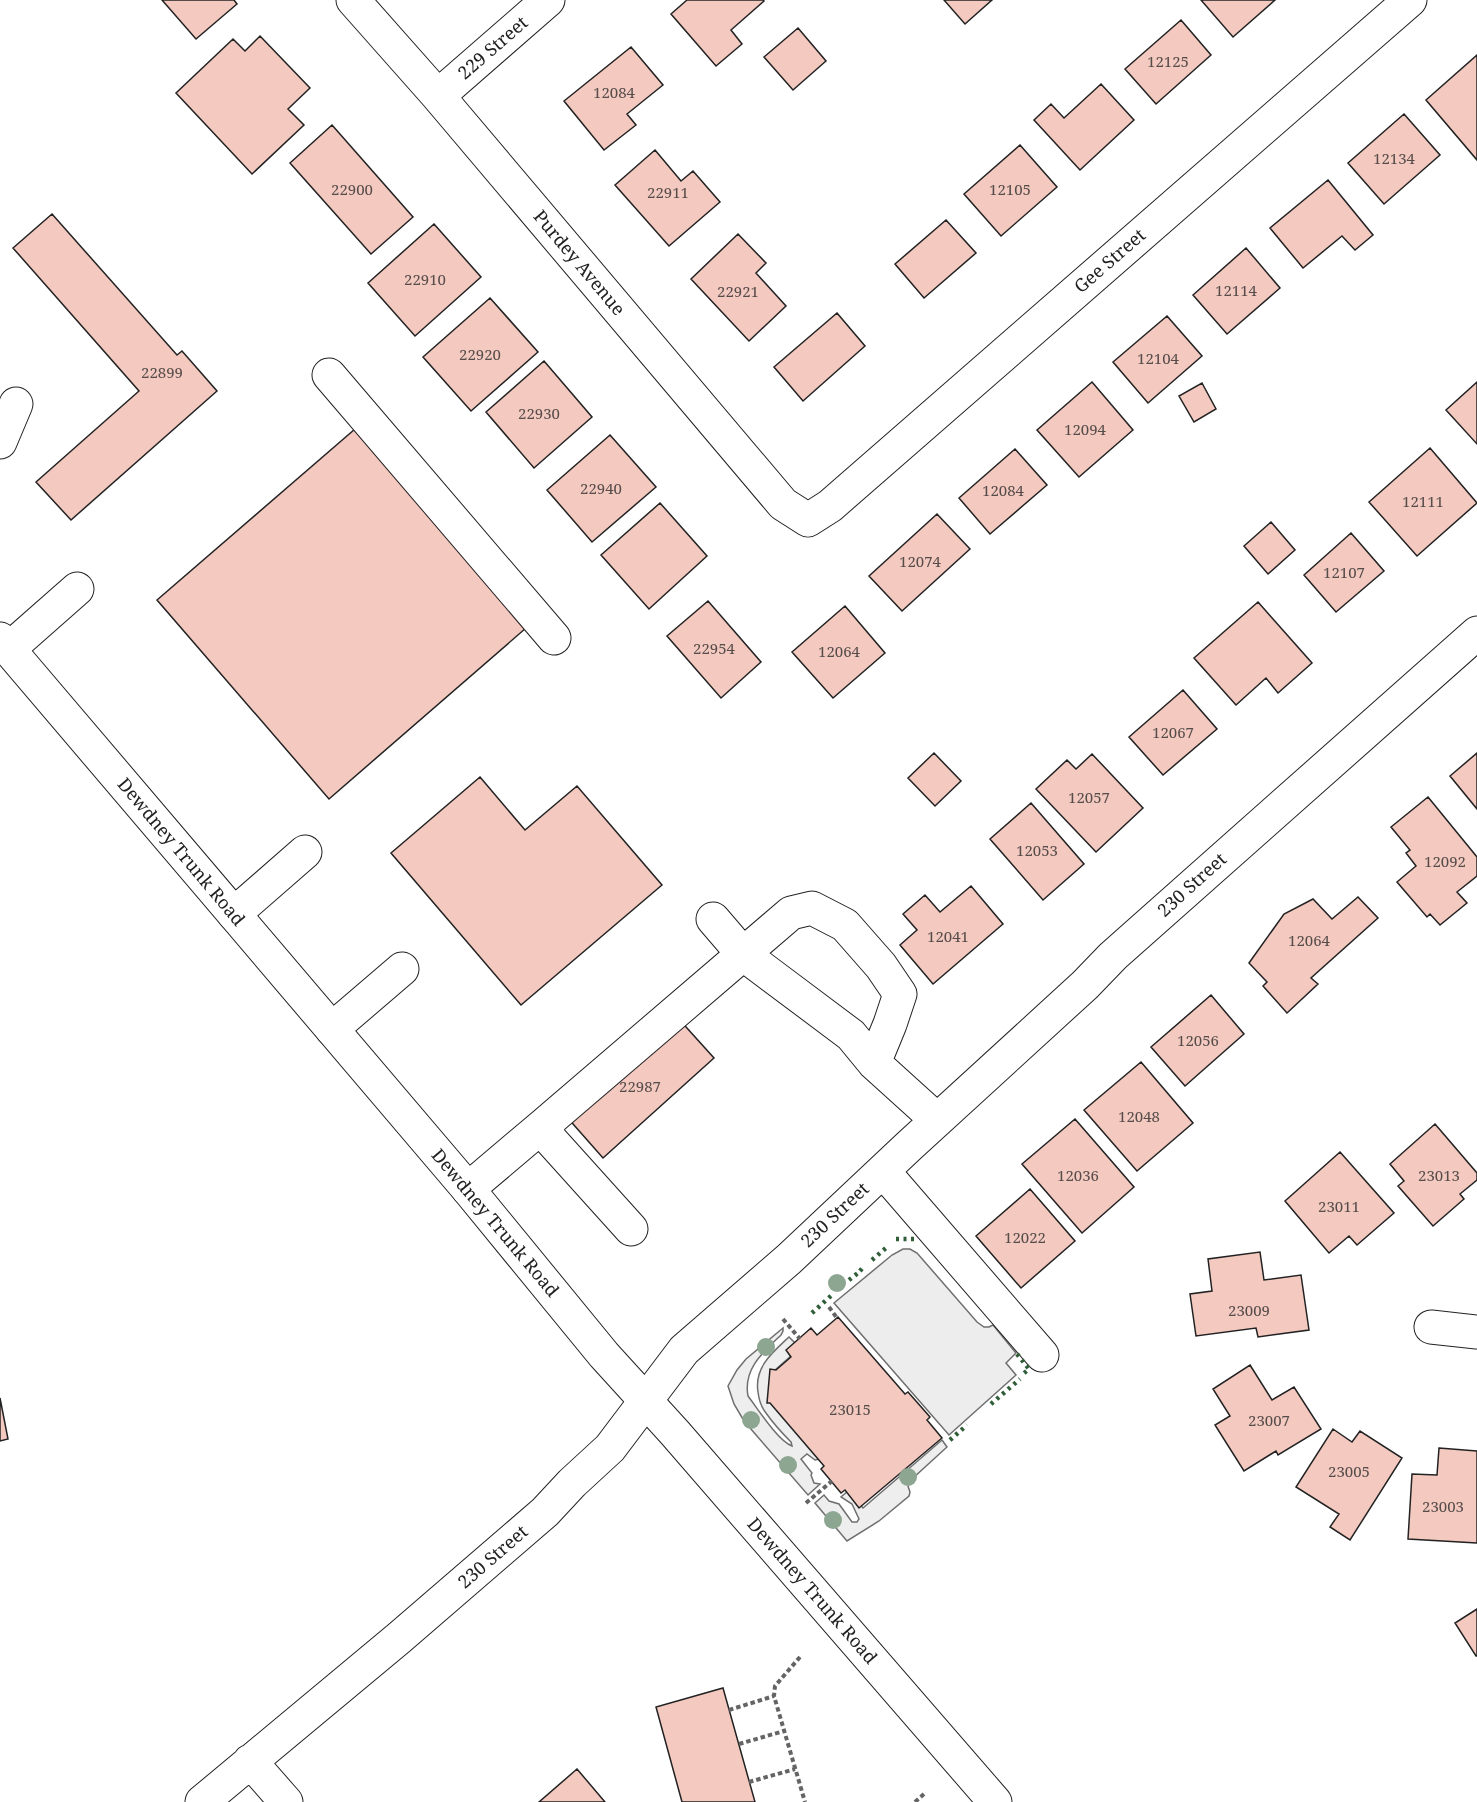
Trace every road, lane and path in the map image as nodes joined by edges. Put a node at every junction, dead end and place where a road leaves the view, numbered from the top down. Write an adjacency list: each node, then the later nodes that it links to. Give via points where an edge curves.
1 (353, 0): 4 (street, Purdey Avenue)
2 (548, 0): 4 (street, 229 Street)
3 (1410, 0): 8 (street, Gee Street, via 830,506)
4 (438, 96): 8 (street, Purdey Avenue, via 783,504)
5 (329, 375): 11 (street)
6 (16, 404): 7 (street)
7 (0, 442)
8 (808, 520)
9 (77, 589): 12 (street)
10 (1477, 633): 20 (street, 230 Street, via 1145,927)
11 (554, 638)
12 (4, 644): 14 (street, Dewdney Trunk Road)
13 (305, 852): 14 (street)
14 (234, 914): 18 (street, Dewdney Trunk Road)
15 (712, 919): 16 (street)
16 (743, 954): 19 (street, via 851,1035); 19 (street, via 791,912 812,908 845,925 900,994); 21 (street)
17 (402, 969): 18 (street)
18 (332, 1029): 23 (street, Dewdney Trunk Road)
19 (874, 1063): 20 (street)
20 (937, 1120): 22 (street, 230 Street)
21 (546, 1123): 23 (street); 24 (street, via 549,1138)
22 (882, 1171): 31 (street); 32 (street, 230 Street, via 684,1350)
23 (468, 1189): 32 (street, Dewdney Trunk Road)
24 (631, 1229)
25 (829, 1307): 26 (path)
26 (837, 1318)
27 (783, 1319): 30 (path)
28 (1431, 1327): 29 (street)
29 (1477, 1332)
30 (800, 1339)
31 (1042, 1355)
32 (646, 1401): 40 (street, 230 Street, via 610,1448 544,1512); 48 (street, Dewdney Trunk Road)
33 (831, 1481): 34 (path)
34 (806, 1503)
35 (800, 1657): 36 (path, via 775,1686)
36 (774, 1696): 37 (path); 38 (path)
37 (729, 1710)
38 (784, 1731): 39 (path); 41 (path)
39 (739, 1744)
40 (250, 1761): 44 (street, 230 Street); 45 (street)
41 (795, 1769): 42 (path); 46 (path)
42 (749, 1782)
43 (924, 1794): 47 (path)
44 (202, 1802)
45 (286, 1802)
46 (805, 1802)
47 (915, 1802)
48 (995, 1802)

